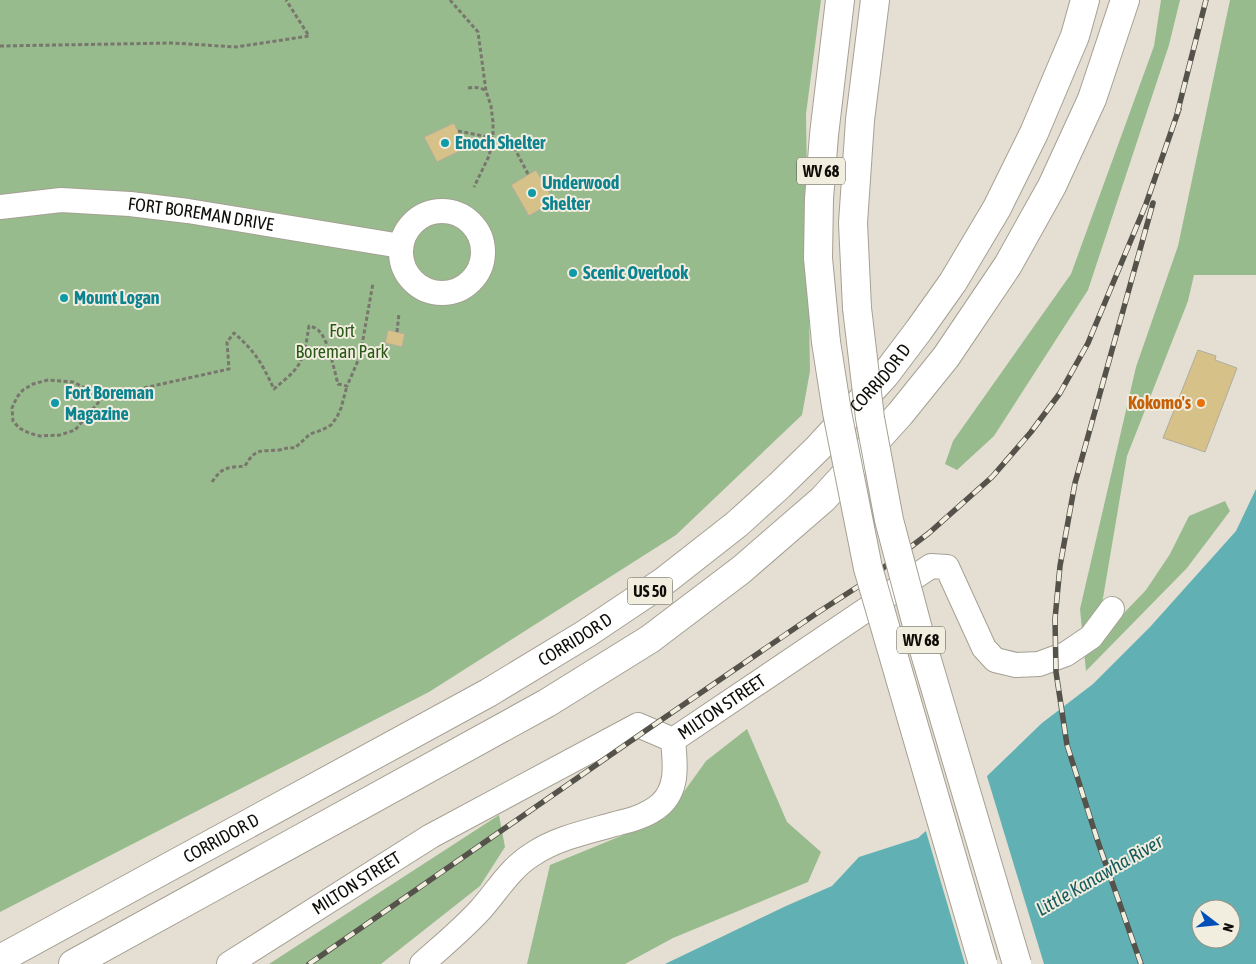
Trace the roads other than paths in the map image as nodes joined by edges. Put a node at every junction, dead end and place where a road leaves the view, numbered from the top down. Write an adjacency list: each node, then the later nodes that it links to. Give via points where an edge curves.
1 (840, 0): 13 (highway, WV 68, bridge, via 819,199 818,258 826,342 838,422 868,568)
2 (875, 0): 14 (highway, WV 68, bridge, via 860,120 853,224 857,308 870,418 889,520 919,633)
3 (1084, 0): 9 (highway, CORRIDOR D / US 50, via 1075,36 1034,132 997,208 953,282 885,375 818,448 737,524 655,587 488,693)
4 (1125, 0): 10 (highway, US 50, via 1092,99 1052,186 1008,265 946,357 900,414 823,499 742,570 650,639 555,698)
5 (0, 207): 6 (street, FORT BOREMAN DRIVE, via 61,200 130,204)
6 (401, 246)
7 (1112, 609): 8 (street, MILTON STREET, via 1091,637 1066,654 1039,664 1016,665 995,660 984,648 947,567 931,566)
8 (673, 740): 11 (street, MILTON STREET, via 638,725 431,836); 12 (street, via 674,780 661,804 643,816 554,842 515,866 463,928)
9 (0, 958)
10 (73, 964)
11 (229, 964)
12 (422, 964)
13 (984, 964)
14 (1017, 964)

